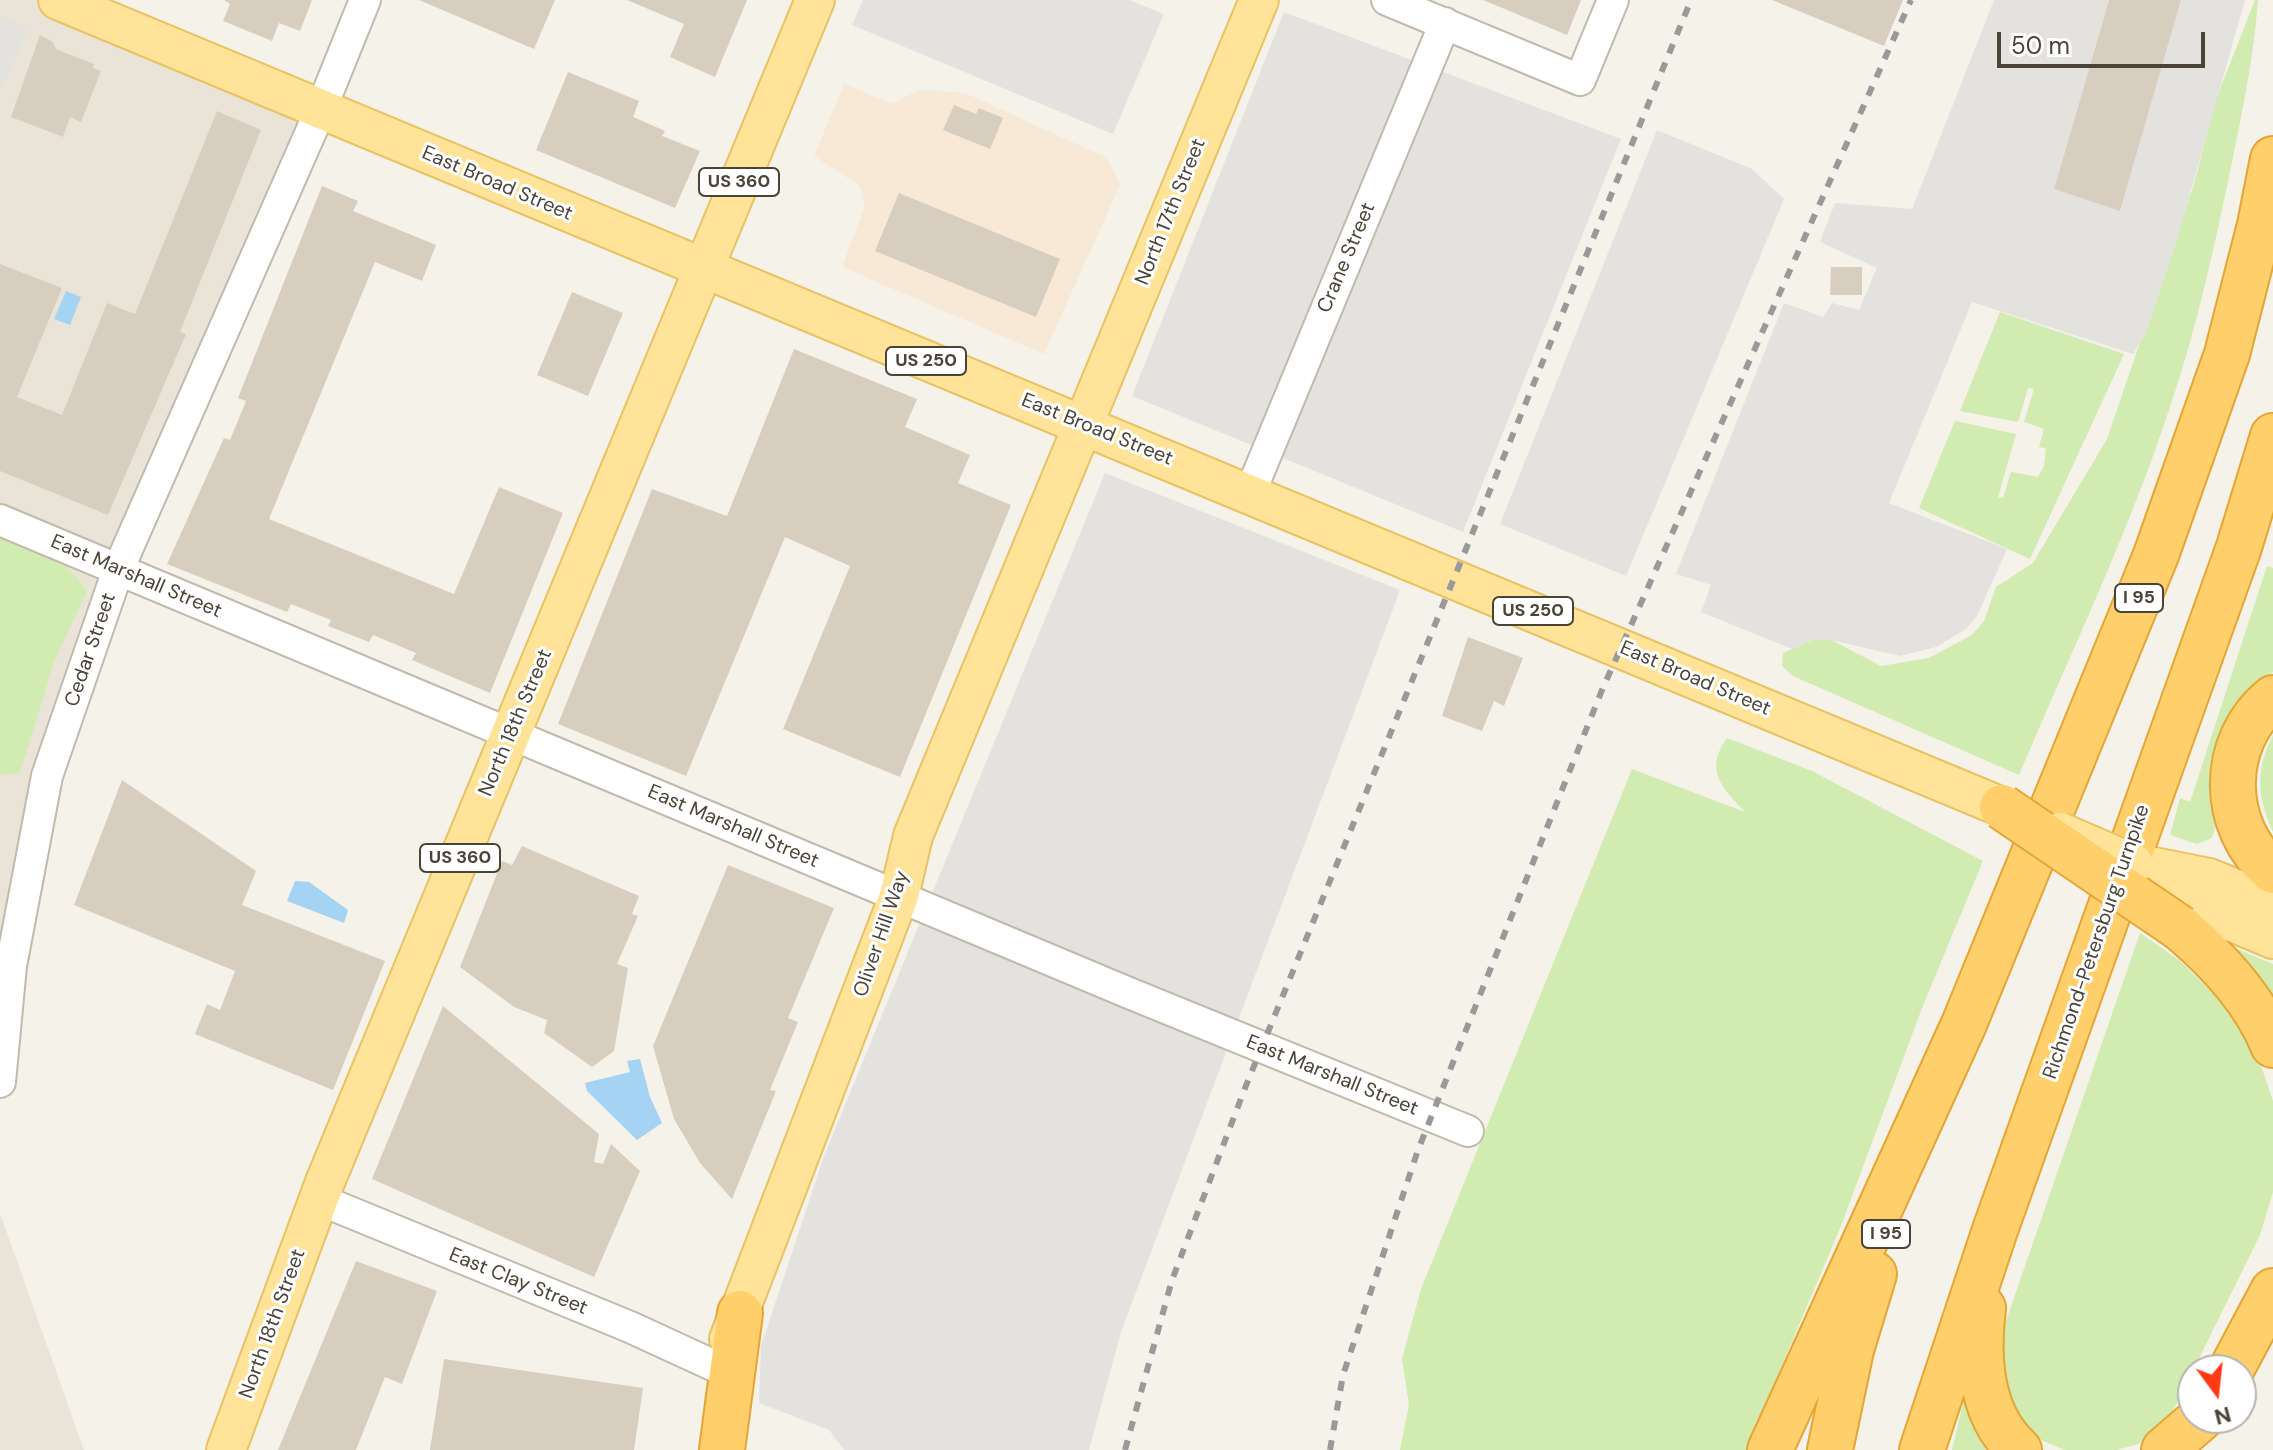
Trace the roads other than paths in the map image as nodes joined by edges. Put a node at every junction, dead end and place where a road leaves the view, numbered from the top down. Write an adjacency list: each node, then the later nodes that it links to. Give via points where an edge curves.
1 (58, 0): 8 (main road, East Broad Street / US 250)
2 (365, 0): 8 (street, Cedar Street)
3 (815, 0): 10 (main road, North 18th Street / US 360)
4 (1259, 0): 11 (main road, North 17th Street)
5 (1387, 0): 7 (street)
6 (1613, 0): 7 (street, via 1580,80)
7 (1445, 23): 14 (street, Crane Street)
8 (321, 109): 10 (main road, East Broad Street / US 250); 17 (street, Cedar Street)
9 (2273, 159): 26 (highway, I 95, via 2244,296 2197,442 2101,695)
10 (703, 269): 11 (main road, East Broad Street / US 250); 19 (main road, North 18th Street / US 360)
11 (1083, 425): 14 (main road, East Broad Street / US 250); 22 (main road, Oliver Hill Way, via 913,836)
12 (2273, 436): 16 (highway, Richmond-Petersburg Turnpike)
13 (2273, 483): 16 (highway)
14 (1250, 493): 20 (main road, East Broad Street / US 250)
15 (0, 520): 17 (street, East Marshall Street)
16 (2239, 547): 31 (highway, Richmond-Petersburg Turnpike)
17 (118, 570): 19 (street, East Marshall Street); 28 (street, Cedar Street, via 47,776 11,966)
18 (2273, 698): 21 (highway, via 2250,724 2240,746 2233,800 2241,833)
19 (512, 734): 22 (street, East Marshall Street); 30 (main road, North 18th Street / US 360)
20 (1992, 803): 23 (highway, bridge); 23 (main road, East Broad Street / US 250, bridge, via 2134,864)
21 (2273, 871)
22 (899, 896): 29 (street, East Marshall Street); 33 (main road, Oliver Hill Way)
23 (2195, 904): 24 (main road, East Broad Street / US 250); 25 (main road, East Broad Street / US 250); 27 (highway)
24 (2273, 904)
25 (2273, 939)
26 (1964, 1024): 40 (highway); 41 (highway, I 95, via 1888,1229 1851,1350)
27 (2273, 1045)
28 (0, 1082)
29 (1468, 1131)
30 (318, 1199): 35 (street, East Clay Street); 37 (main road, North 18th Street / US 360)
31 (1995, 1230): 42 (highway, Richmond-Petersburg Turnpike); 43 (highway, via 1981,1322 1982,1377 1995,1420)
32 (2273, 1291): 34 (highway)
33 (740, 1313): 35 (main road, Oliver Hill Way); 39 (highway)
34 (2240, 1354)
35 (717, 1367): 38 (main road, Oliver Hill Way)
36 (2184, 1434): 44 (highway)
37 (226, 1450)
38 (701, 1450)
39 (722, 1450)
40 (1770, 1450)
41 (1830, 1450)
42 (1922, 1450)
43 (2019, 1450)
44 (2164, 1450)

